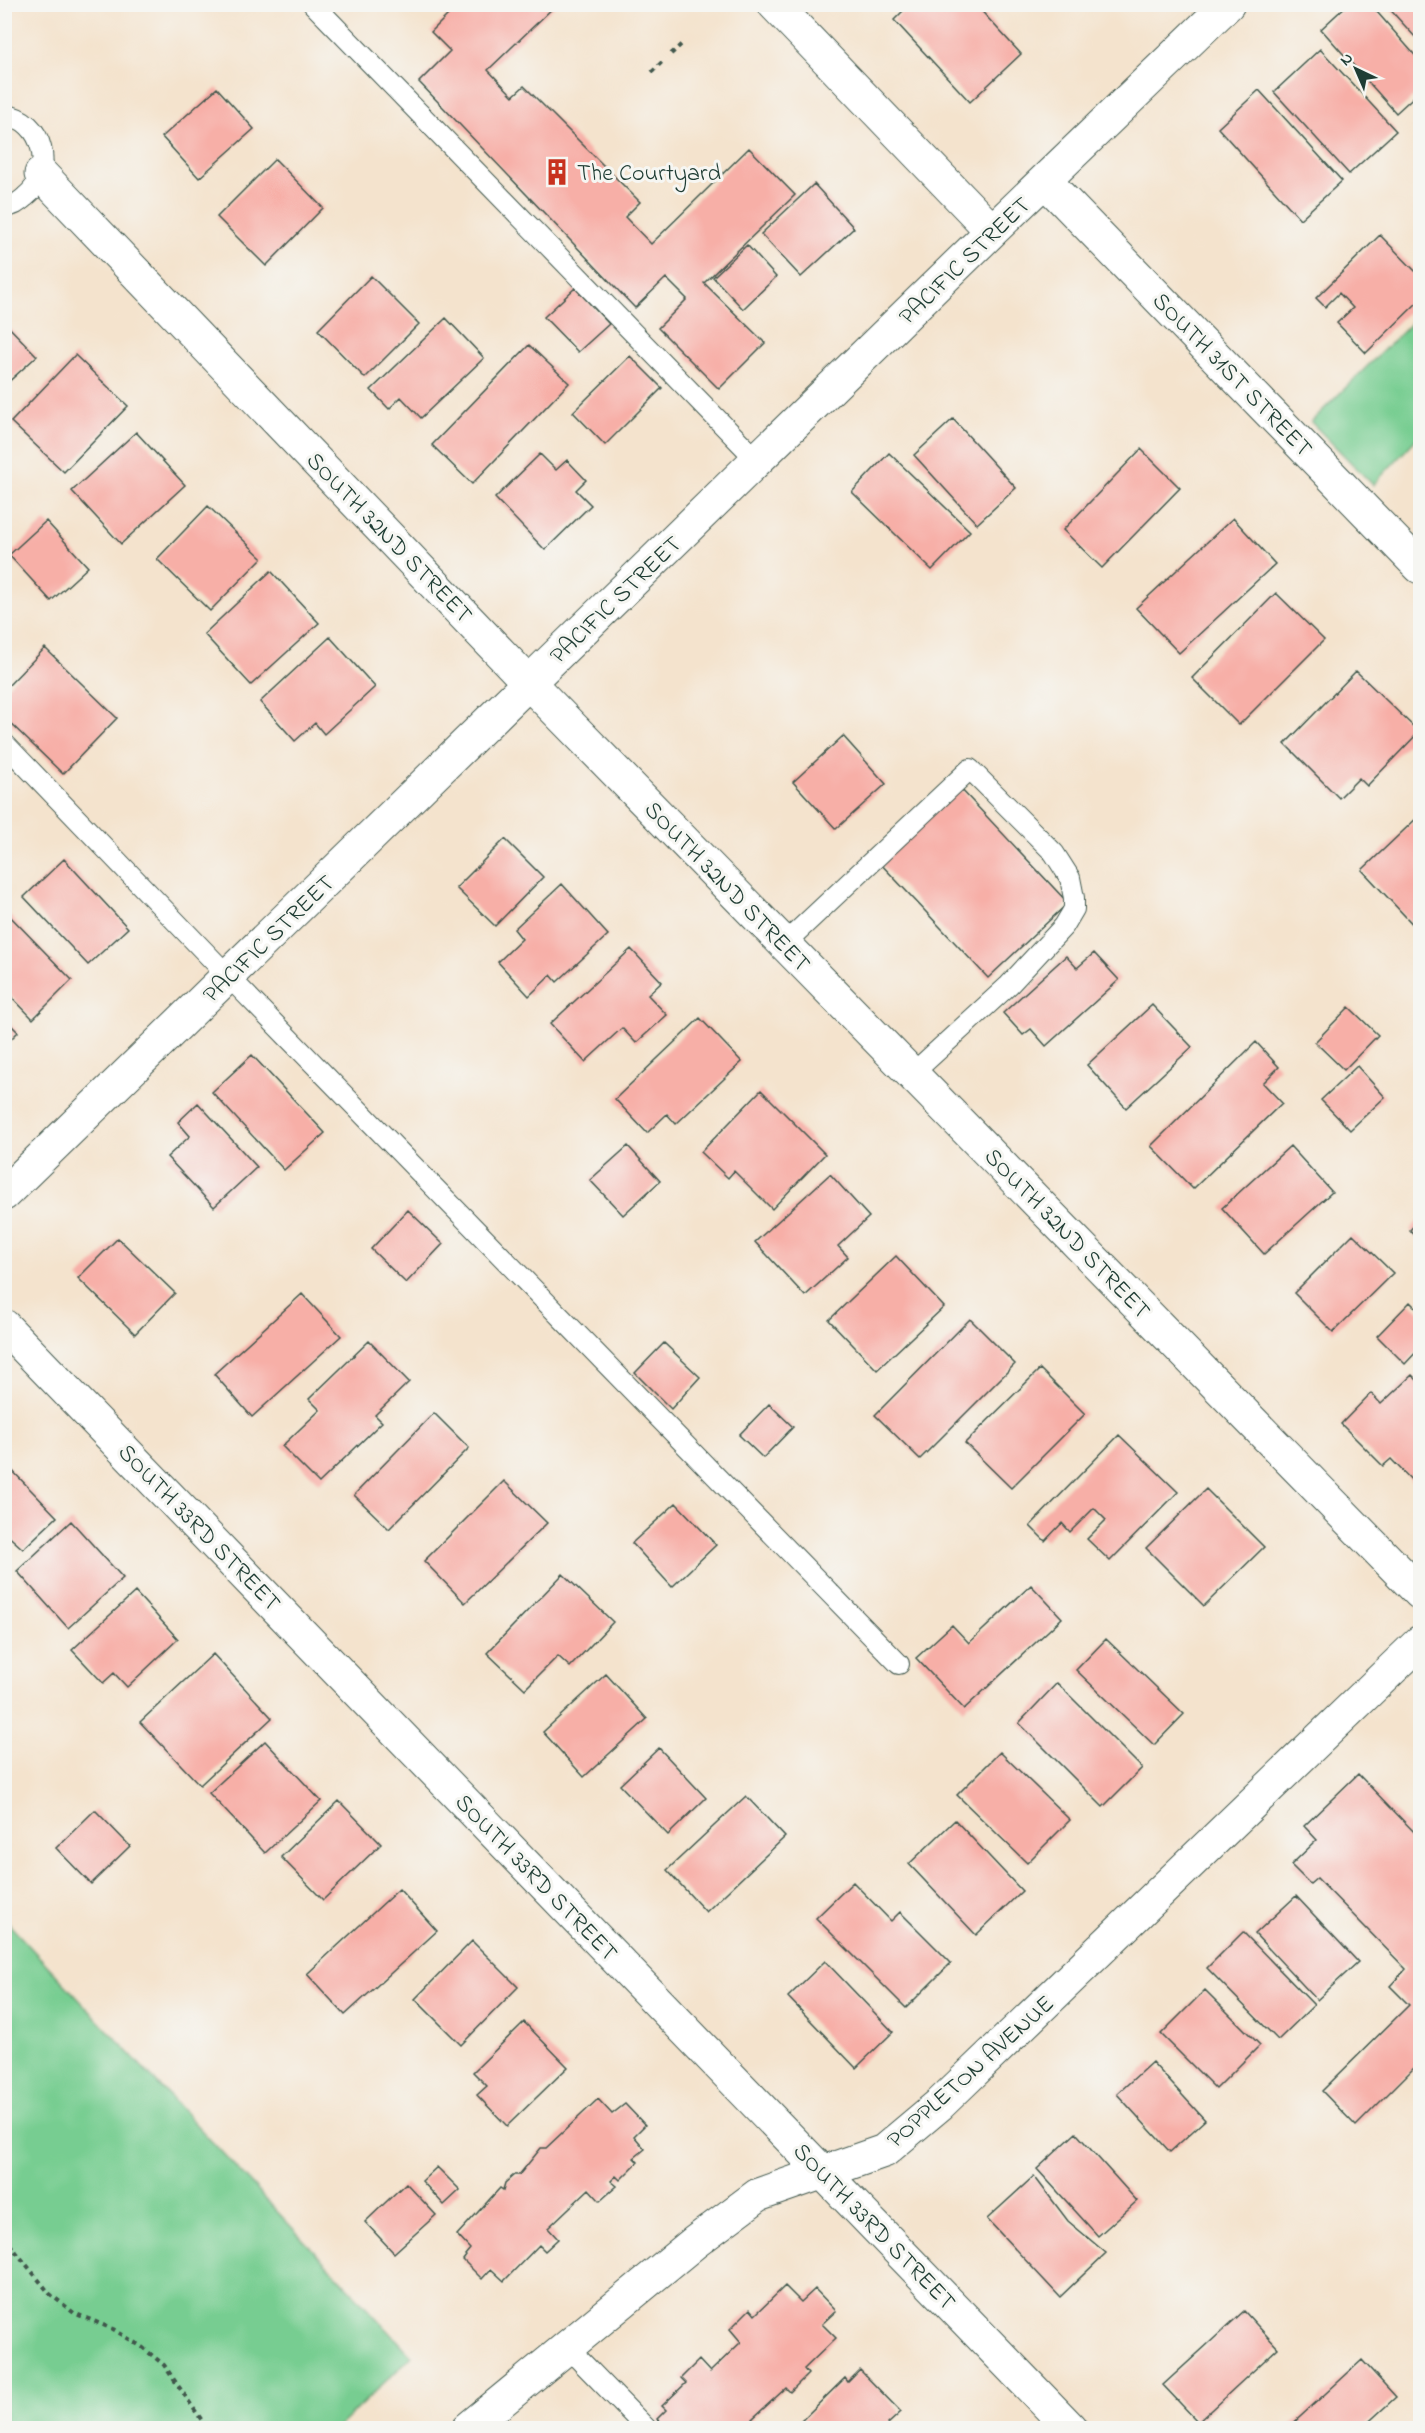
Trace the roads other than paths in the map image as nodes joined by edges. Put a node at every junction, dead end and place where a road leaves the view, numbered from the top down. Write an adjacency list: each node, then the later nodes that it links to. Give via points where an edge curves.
1 (313, 4): 9 (lane)
2 (774, 4): 8 (street)
3 (1228, 4): 6 (street, PACIFIC STREET)
4 (4, 115): 5 (lane, via 29,126 42,145)
5 (41, 174): 7 (lane, via 34,190 14,206); 11 (street, SOUTH 32ND STREET)
6 (1045, 181): 8 (street, PACIFIC STREET); 10 (street, SOUTH 31ST STREET)
7 (4, 207)
8 (992, 231): 9 (street, PACIFIC STREET)
9 (757, 460): 11 (street, PACIFIC STREET)
10 (1420, 567)
11 (529, 683): 13 (street, SOUTH 32ND STREET); 14 (street, PACIFIC STREET)
12 (4, 743): 14 (lane)
13 (784, 944): 15 (street, SOUTH 32ND STREET); 15 (lane, via 970,769 1046,844 1070,878 1074,909 1064,926 1009,985)
14 (229, 977): 16 (street, PACIFIC STREET); 20 (lane)
15 (912, 1074): 18 (street, SOUTH 32ND STREET)
16 (4, 1194)
17 (4, 1326): 21 (street, SOUTH 33RD STREET)
18 (1420, 1593)
19 (1420, 1642): 21 (street, POPPLETON AVENUE, via 940,2104 884,2151)
20 (898, 1664)
21 (822, 2172): 22 (street, POPPLETON AVENUE, via 758,2195); 25 (street, SOUTH 33RD STREET)
22 (567, 2347): 23 (street, POPPLETON AVENUE); 24 (lane)
23 (469, 2428)
24 (646, 2428)
25 (1070, 2428)

